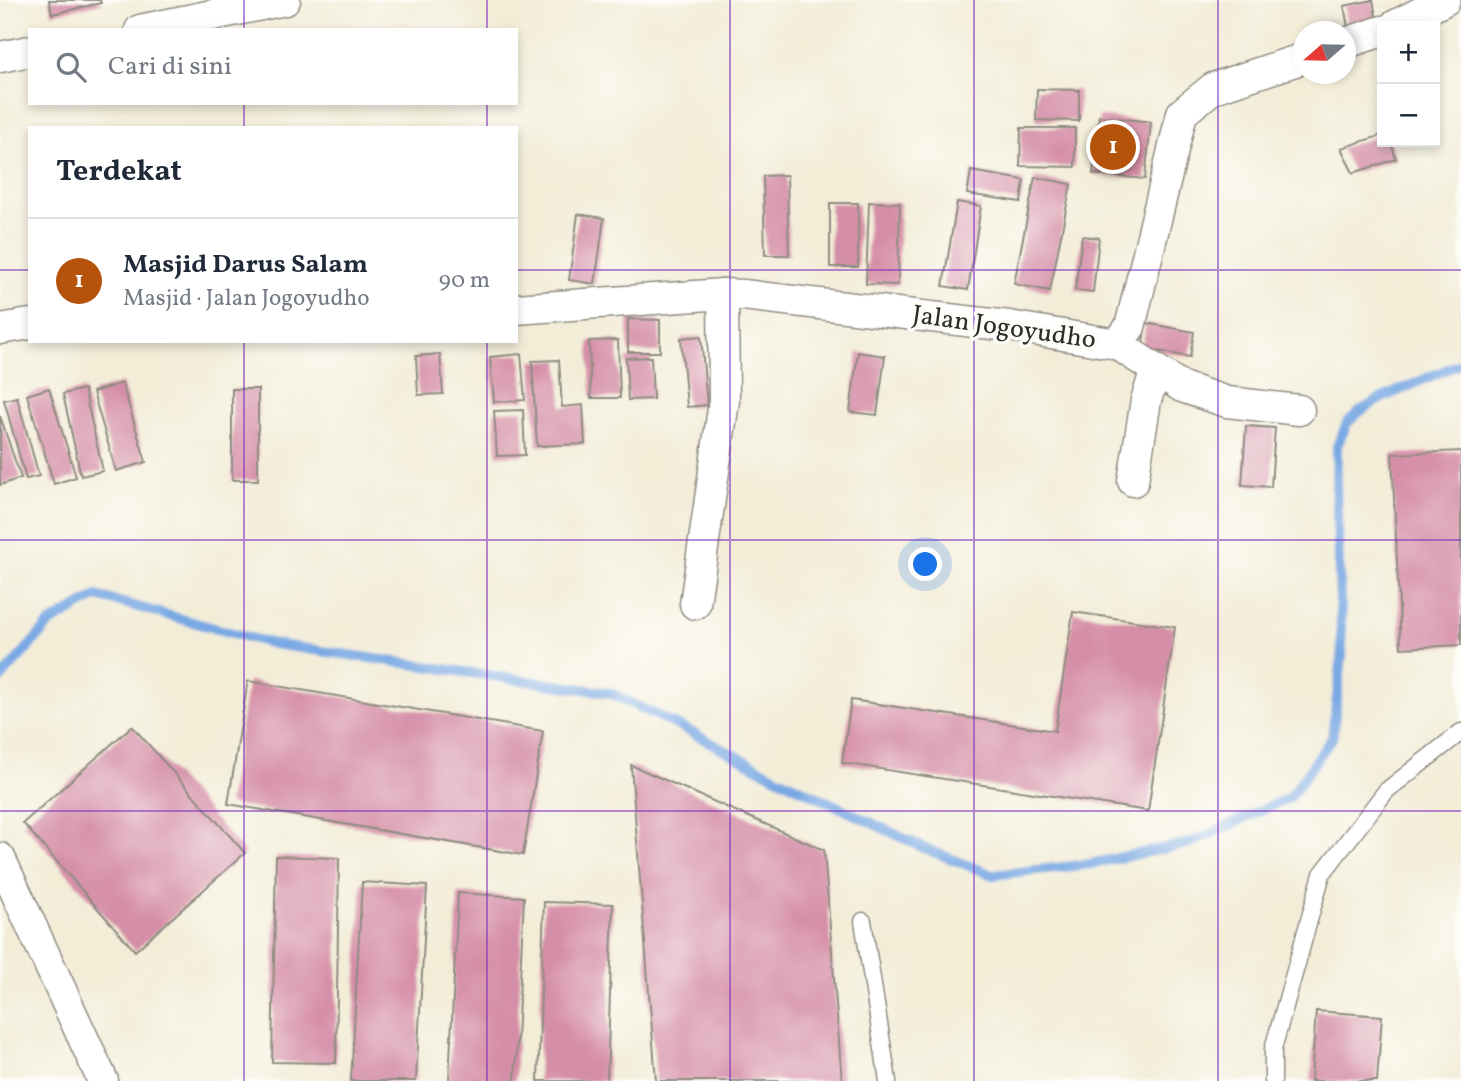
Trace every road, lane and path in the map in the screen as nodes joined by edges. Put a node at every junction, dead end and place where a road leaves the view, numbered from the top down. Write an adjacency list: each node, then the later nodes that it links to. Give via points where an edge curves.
1 (285, 0): 4 (street)
2 (1445, 0): 3 (street)
3 (1404, 21)
4 (150, 28)
5 (1377, 33): 6 (street)
6 (1356, 40)
7 (28, 51): 8 (street)
8 (0, 57)
9 (1293, 62): 14 (street, Jalan Jogoyudho, via 1213,88 1182,113 1130,327)
10 (723, 294): 11 (street, Jalan Jogoyudho); 14 (street, Jalan Jogoyudho, via 1009,326); 18 (street, via 724,401)
11 (518, 309)
12 (28, 324): 13 (street)
13 (0, 329)
14 (1117, 344): 15 (street)
15 (1156, 370): 16 (street, via 1182,387 1227,402); 17 (street, via 1146,400)
16 (1298, 410)
17 (1133, 481)
18 (695, 604)
19 (1461, 732): 24 (lane, via 1386,791 1322,874 1273,1049)
20 (0, 858): 22 (street)
21 (863, 921): 23 (lane)
22 (103, 1081)
23 (888, 1081)
24 (1273, 1081)

